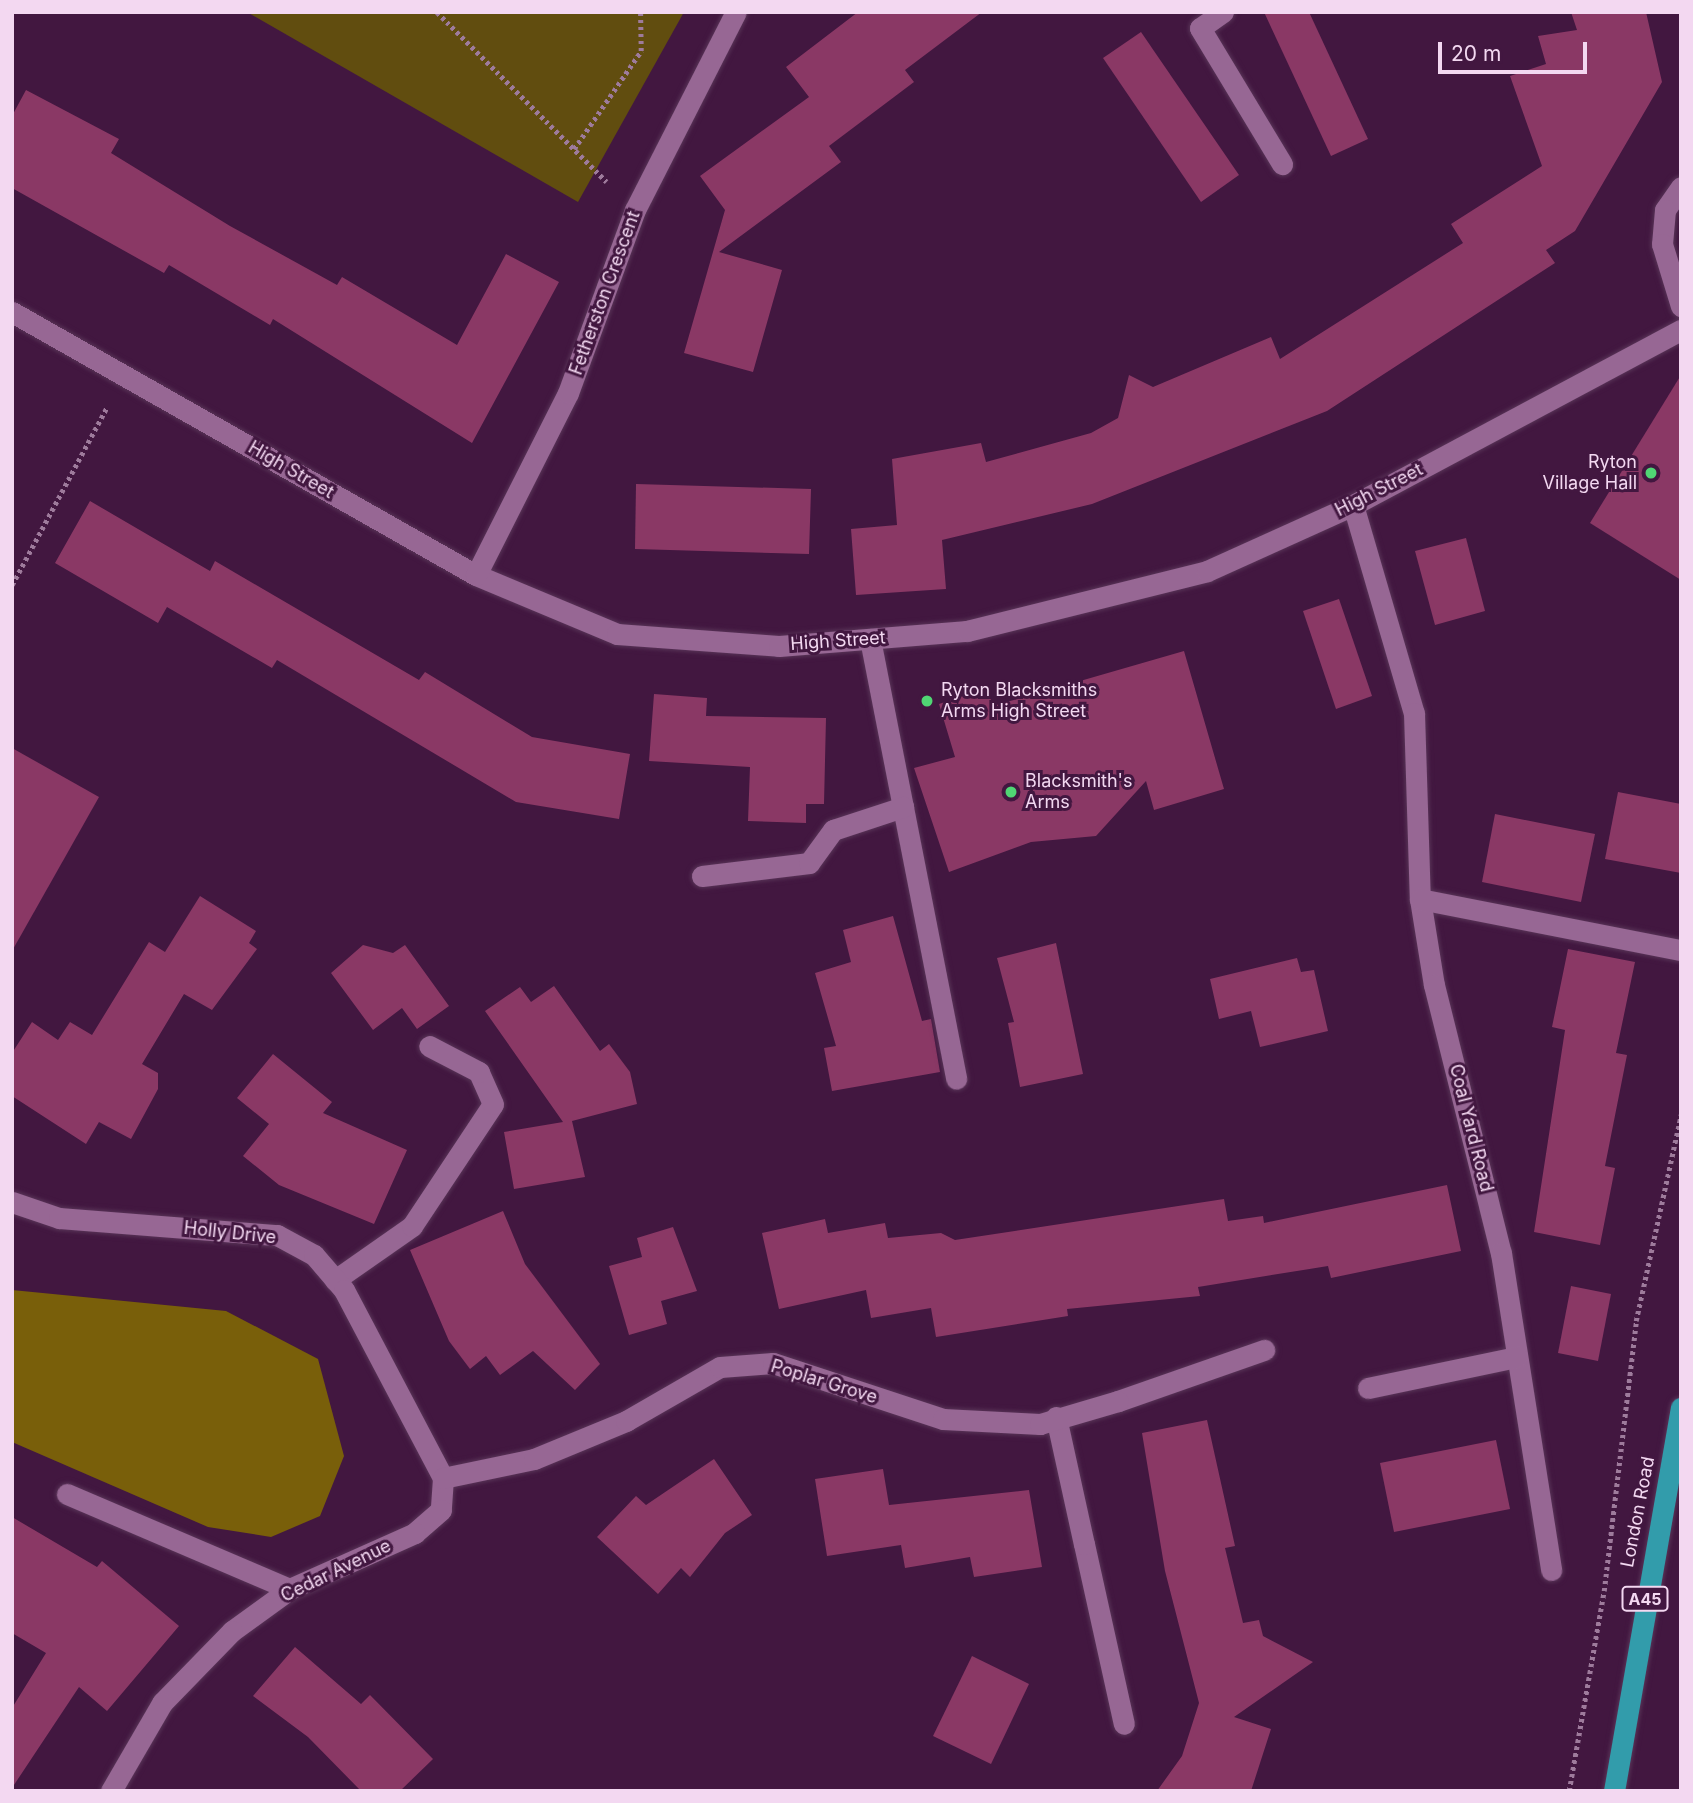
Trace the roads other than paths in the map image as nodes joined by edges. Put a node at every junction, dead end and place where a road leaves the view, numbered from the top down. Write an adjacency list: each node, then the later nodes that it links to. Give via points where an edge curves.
1 (736, 12): 9 (street, Fetherston Crescent, via 635,210 568,393)
2 (1223, 12): 3 (street, via 1200,28)
3 (1282, 164)
4 (1681, 187): 5 (street, via 1665,211 1662,244)
5 (1681, 306)
6 (12, 312): 9 (street, High Street)
7 (1681, 331): 8 (street, High Street)
8 (1353, 505): 10 (street, High Street, via 1207,571 967,631); 13 (street, Coal Yard Road, via 1414,713)
9 (476, 575): 10 (street, High Street, via 617,634 779,646)
10 (870, 639): 11 (street)
11 (903, 807): 12 (street, via 833,830 808,863); 16 (street)
12 (702, 876)
13 (1420, 899): 14 (street); 20 (street, Coal Yard Road, via 1434,985 1485,1174)
14 (1681, 950)
15 (429, 1046): 18 (street, via 479,1072 493,1104 412,1226)
16 (956, 1079)
17 (12, 1202): 18 (street, Holly Drive, via 59,1218 277,1235 314,1255)
18 (335, 1280): 24 (street, Holly Drive)
19 (1264, 1350): 23 (street, Poplar Grove, via 1118,1401)
20 (1517, 1357): 21 (street); 26 (street, Coal Yard Road)
21 (1368, 1388)
22 (1681, 1408): 30 (highway, London Road / A45)
23 (1056, 1417): 24 (street, Poplar Grove, via 1040,1424 943,1419 773,1363 719,1367 626,1421 534,1459); 28 (street)
24 (443, 1478): 27 (street, Cedar Avenue, via 442,1510 415,1533)
25 (67, 1494): 27 (street)
26 (1551, 1570)
27 (290, 1589): 29 (street, Cedar Avenue, via 232,1631 162,1703)
28 (1124, 1724)
29 (111, 1791)
30 (1614, 1791)

